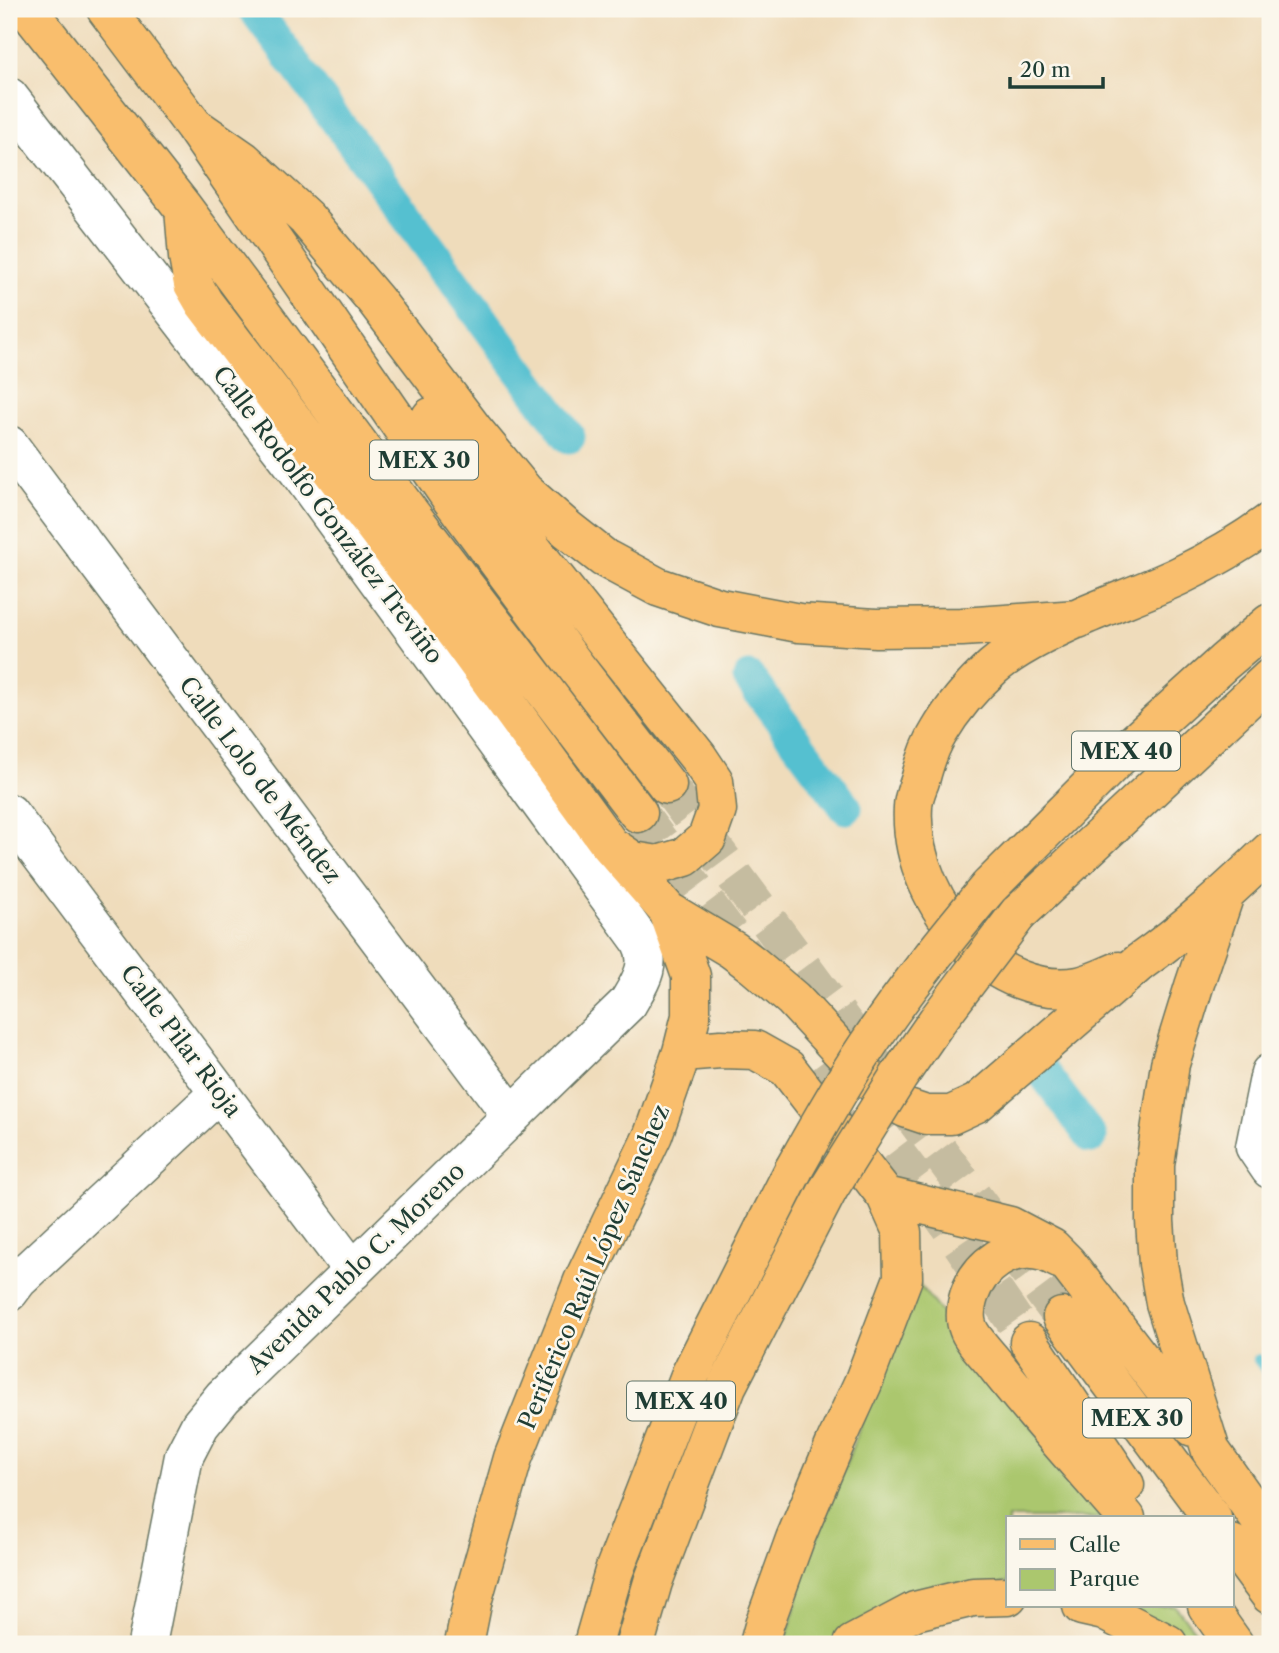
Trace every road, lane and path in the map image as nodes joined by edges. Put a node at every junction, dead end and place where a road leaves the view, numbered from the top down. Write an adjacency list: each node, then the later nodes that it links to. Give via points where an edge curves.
1 (106, 9): 4 (main road, MEX 30)
2 (22, 15): 5 (main road, MEX 30)
3 (9, 97): 19 (street, Calle Rodolfo González Treviño, via 299,472)
4 (194, 126): 6 (main road, via 243,160); 12 (main road, MEX 30, via 452,500)
5 (184, 209): 14 (main road, MEX 30); 15 (main road, via 193,284 204,303 460,639)
6 (306, 218): 9 (main road, via 525,492 604,558 658,587 720,608 799,623 876,628); 15 (main road, via 316,249 398,372 714,781 717,810 707,838 685,857 658,865 633,861)
7 (9, 445): 24 (street, Calle Lolo de Méndez)
8 (1270, 522): 9 (main road, via 1179,576)
9 (1077, 619): 20 (main road, via 994,666 960,702 938,733 923,771 913,805 914,844 927,884 953,928 1001,971 1056,988 1082,986)
10 (1270, 623): 45 (main road, MEX 40, bridge, via 1118,758 989,887 903,994 864,1051 794,1169 691,1373 614,1571)
11 (1270, 678): 46 (main road, MEX 40, bridge, via 1018,914 899,1076 828,1190 727,1386 653,1581)
12 (667, 785)
13 (9, 813): 23 (street, Calle Pilar Rioja)
14 (638, 813)
15 (609, 844): 18 (main road)
16 (1270, 851): 17 (main road)
17 (1226, 893): 20 (main road); 32 (main road, via 1170,1064 1155,1165 1158,1264 1165,1303)
18 (668, 911): 20 (main road, via 753,965 793,999 884,1094 926,1115 951,1115 977,1103); 21 (main road, Periférico Raúl López Sánchez, via 691,976 691,1016)
19 (640, 940): 24 (street, Avenida Pablo C. Moreno, via 645,970 628,1003)
20 (1140, 962)
21 (682, 1052): 26 (main road, via 755,1050 787,1068); 44 (main road, Periférico Raúl López Sánchez, via 653,1135 583,1281 513,1458)
22 (1270, 1073): 25 (street, via 1255,1147)
23 (220, 1092): 28 (street, Calle Pilar Rioja); 29 (street)
24 (512, 1116): 28 (street, Avenida Pablo C. Moreno)
25 (1270, 1169)
26 (886, 1196): 27 (main road, via 1010,1226 1052,1248); 47 (main road, via 902,1232 903,1278 795,1539)
27 (1067, 1263): 32 (main road); 33 (main road, via 1029,1250 997,1258 973,1284 967,1304 968,1331)
28 (353, 1271): 43 (street, Avenida Pablo C. Moreno, via 200,1425 184,1456)
29 (9, 1292)
30 (1062, 1317): 35 (main road, MEX 30)
31 (1029, 1342): 34 (main road, MEX 30)
32 (1211, 1451): 36 (main road)
33 (1124, 1516)
34 (1147, 1516)
35 (1211, 1516)
36 (1270, 1534)
37 (1234, 1547): 38 (main road)
38 (1270, 1595)
39 (1006, 1596): 48 (main road, via 973,1597 915,1611)
40 (1091, 1608): 49 (main road)
41 (1204, 1608): 42 (main road)
42 (1223, 1628)
43 (147, 1644)
44 (464, 1644)
45 (593, 1644)
46 (635, 1644)
47 (759, 1644)
48 (853, 1644)
49 (1168, 1644)

